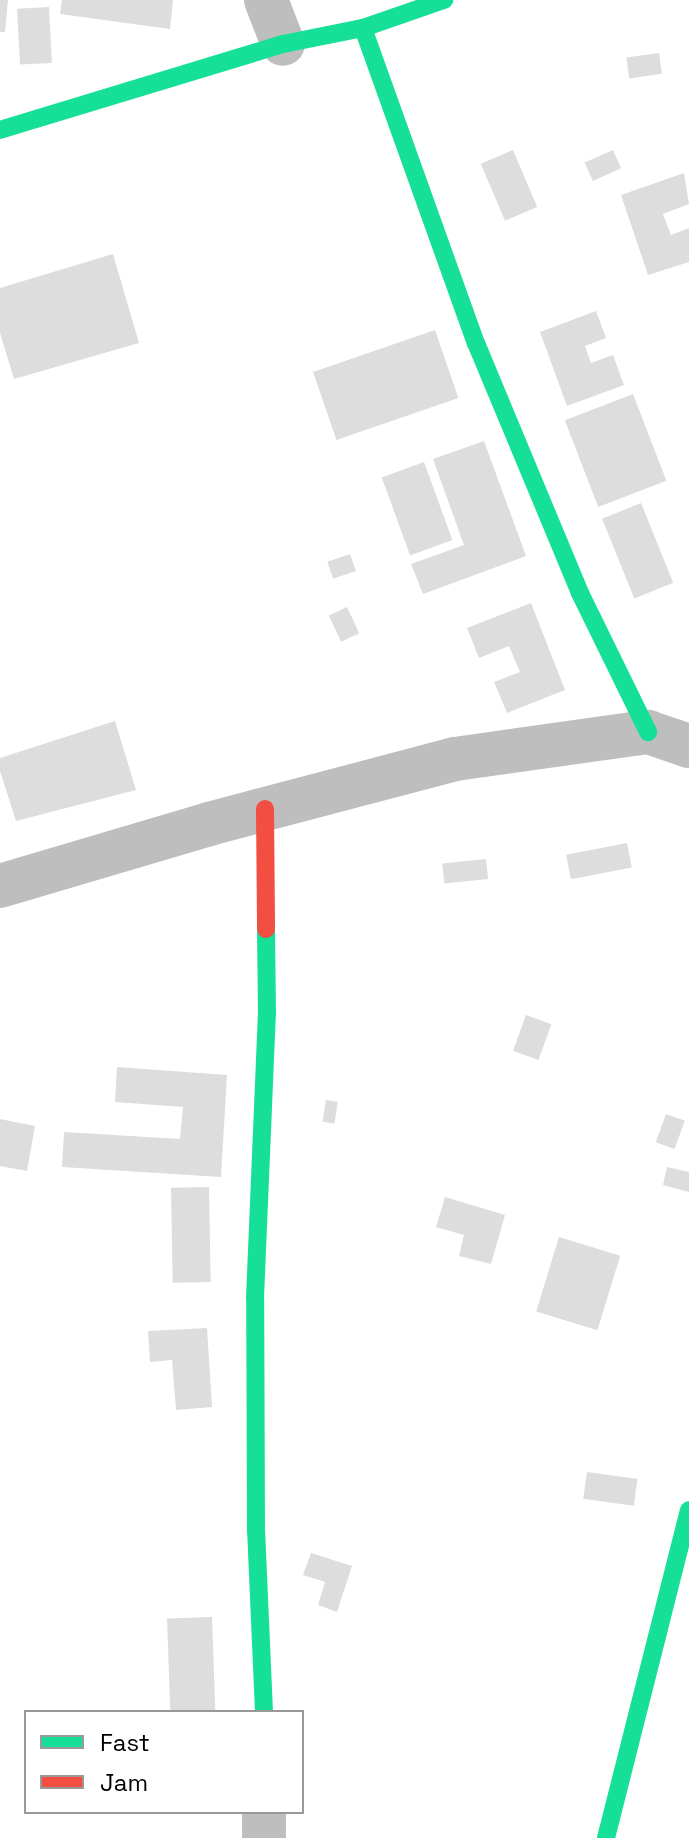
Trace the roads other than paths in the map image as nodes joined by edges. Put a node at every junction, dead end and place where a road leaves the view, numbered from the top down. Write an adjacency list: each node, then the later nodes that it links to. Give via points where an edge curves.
1 (266, 0): 4 (street)
2 (444, 0): 3 (street)
3 (363, 28): 4 (street); 6 (street, via 476,343 580,593)
4 (283, 44): 5 (street)
5 (0, 130)
6 (648, 732): 7 (street); 8 (street, via 455,759)
7 (689, 746)
8 (265, 809): 9 (street); 11 (street, via 267,1013 255,1298 256,1531)
9 (0, 886)
10 (689, 1510): 14 (street)
11 (264, 1710)
12 (264, 1814): 13 (street)
13 (264, 1838)
14 (606, 1838)

